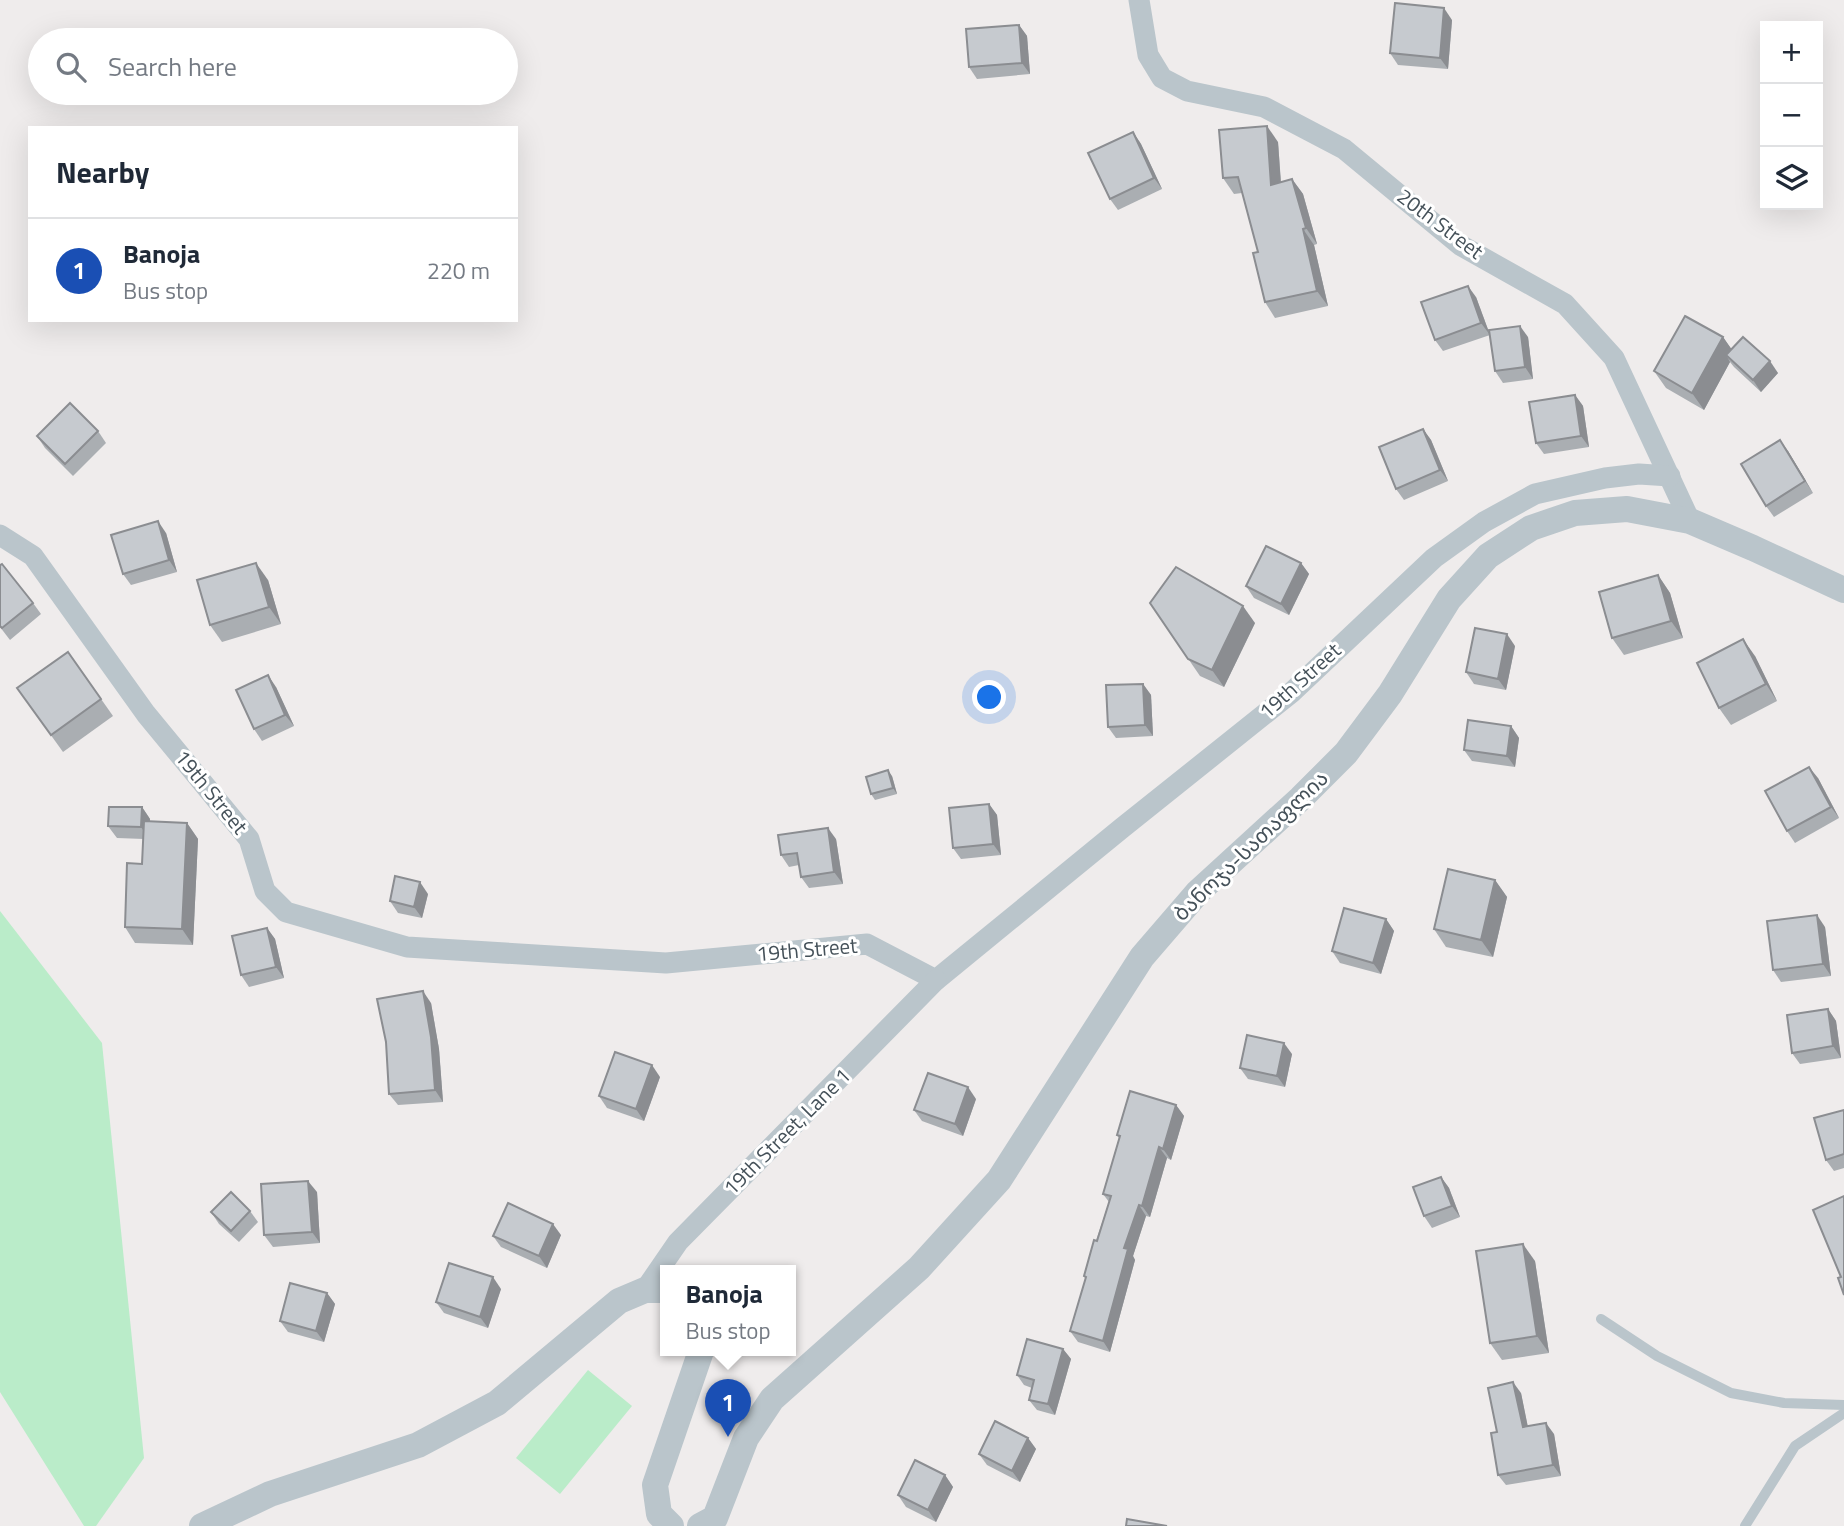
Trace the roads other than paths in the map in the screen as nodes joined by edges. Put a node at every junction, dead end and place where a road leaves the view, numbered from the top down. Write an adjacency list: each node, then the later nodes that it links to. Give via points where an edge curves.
1 (1139, 0): 2 (street, 20th Street, via 1148,55 1162,78 1187,91 1265,107 1345,149 1460,245 1565,304 1614,358)
2 (1670, 476): 3 (street, 20th Street); 6 (street, 19th Street, via 1605,478 1535,494 1484,522 1434,558 1291,693)
3 (1690, 521): 5 (street, ბანოჯა-სათაფლია); 13 (street, ბანოჯა-სათაფლია, via 1627,509 1575,513 1531,528 1488,556 1449,599 1390,694 1346,753 1198,892 1142,957 999,1180 919,1268 772,1399 746,1438)
4 (0, 535): 6 (street, 19th Street, via 33,556 146,714 249,839 265,891 286,912 407,947 666,963 867,944)
5 (1844, 590)
6 (936, 980): 7 (street, 19th Street, Lane 1, via 678,1242)
7 (667, 1265)
8 (655, 1290): 14 (street, via 619,1301 497,1403 418,1445 270,1494)
9 (1601, 1319): 11 (lane, via 1657,1356 1731,1393 1784,1403)
10 (699, 1356): 15 (street, via 655,1485 659,1514)
11 (1844, 1405)
12 (1844, 1413): 16 (lane, via 1795,1446)
13 (710, 1523)
14 (202, 1526)
15 (671, 1526)
16 (1745, 1526)

